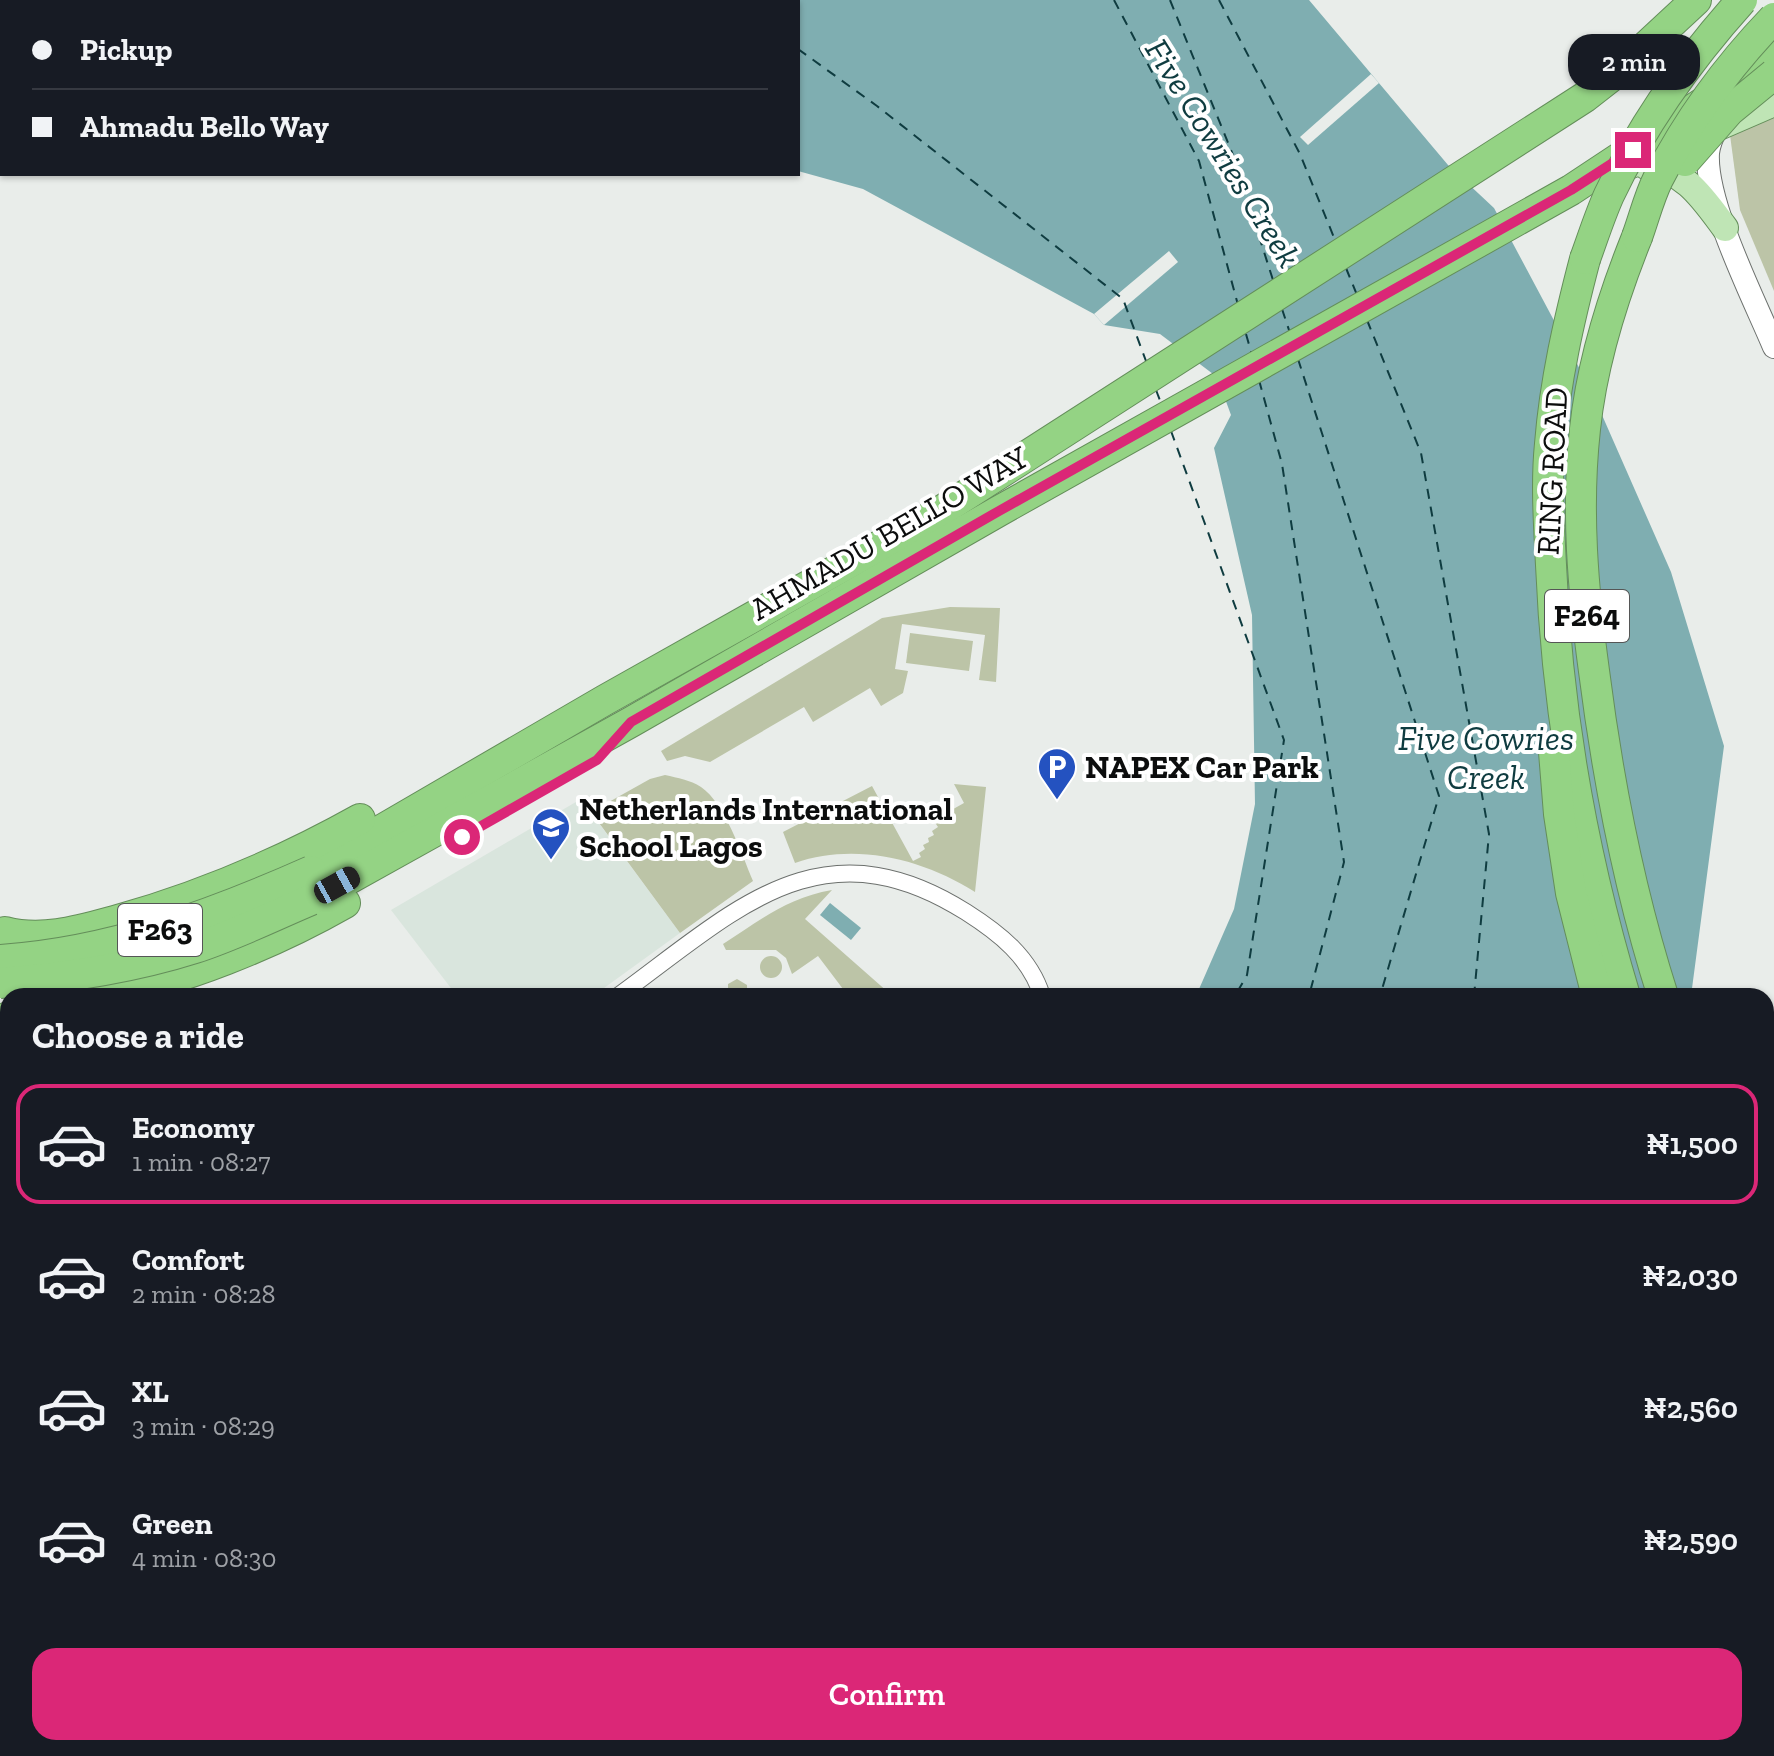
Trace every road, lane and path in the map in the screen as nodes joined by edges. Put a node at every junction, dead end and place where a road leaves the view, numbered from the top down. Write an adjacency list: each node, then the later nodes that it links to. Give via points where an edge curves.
1 (1696, 0): 14 (highway, AHMADU BELLO WAY / F263, via 1626,65 1555,117 1122,397 938,513)
2 (1742, 0): 13 (highway, RING ROAD / F264, bridge, via 1671,87 1638,139 1608,197 1585,259 1566,333 1549,445)
3 (1774, 18): 11 (highway, F264, bridge, via 1686,129 1656,181)
4 (1774, 50): 9 (highway, AHMADU BELLO WAY / F263)
5 (1774, 74): 11 (highway, bridge, via 1694,148)
6 (1774, 103): 7 (main road)
7 (1719, 126): 8 (main road); 10 (main road, via 1711,141 1709,177)
8 (1619, 171): 9 (main road); 10 (main road, via 1646,166 1671,172 1699,195)
9 (1571, 190): 15 (highway, AHMADU BELLO WAY / F263)
10 (1725, 228): 12 (main road)
11 (1637, 237): 25 (highway, RING ROAD / F264, via 1614,294 1594,370 1580,511 1588,622 1609,775 1641,926)
12 (1774, 347)
13 (1557, 670): 23 (highway, via 1553,760 1559,814 1571,893); 24 (highway, RING ROAD / F264, via 1594,873)
14 (605, 700): 16 (highway, AHMADU BELLO WAY / F263); 17 (highway, via 553,712 323,840 244,877 86,929)
15 (631, 722): 16 (highway, AHMADU BELLO WAY / F263); 20 (highway, via 597,760 325,914 254,948)
16 (311, 886): 17 (highway, AHMADU BELLO WAY / F263, bridge, via 97,945); 18 (highway, AHMADU BELLO WAY / F263, bridge, via 197,947 136,964)
17 (2, 941): 19 (highway, via 16,943 24,956)
18 (0, 983)
19 (24, 988)
20 (138, 988)
21 (629, 988): 22 (street, via 751,902 787,883 849,873 901,880 973,917 1010,944)
22 (1038, 988)
23 (1595, 988)
24 (1623, 988)
25 (1660, 988)

